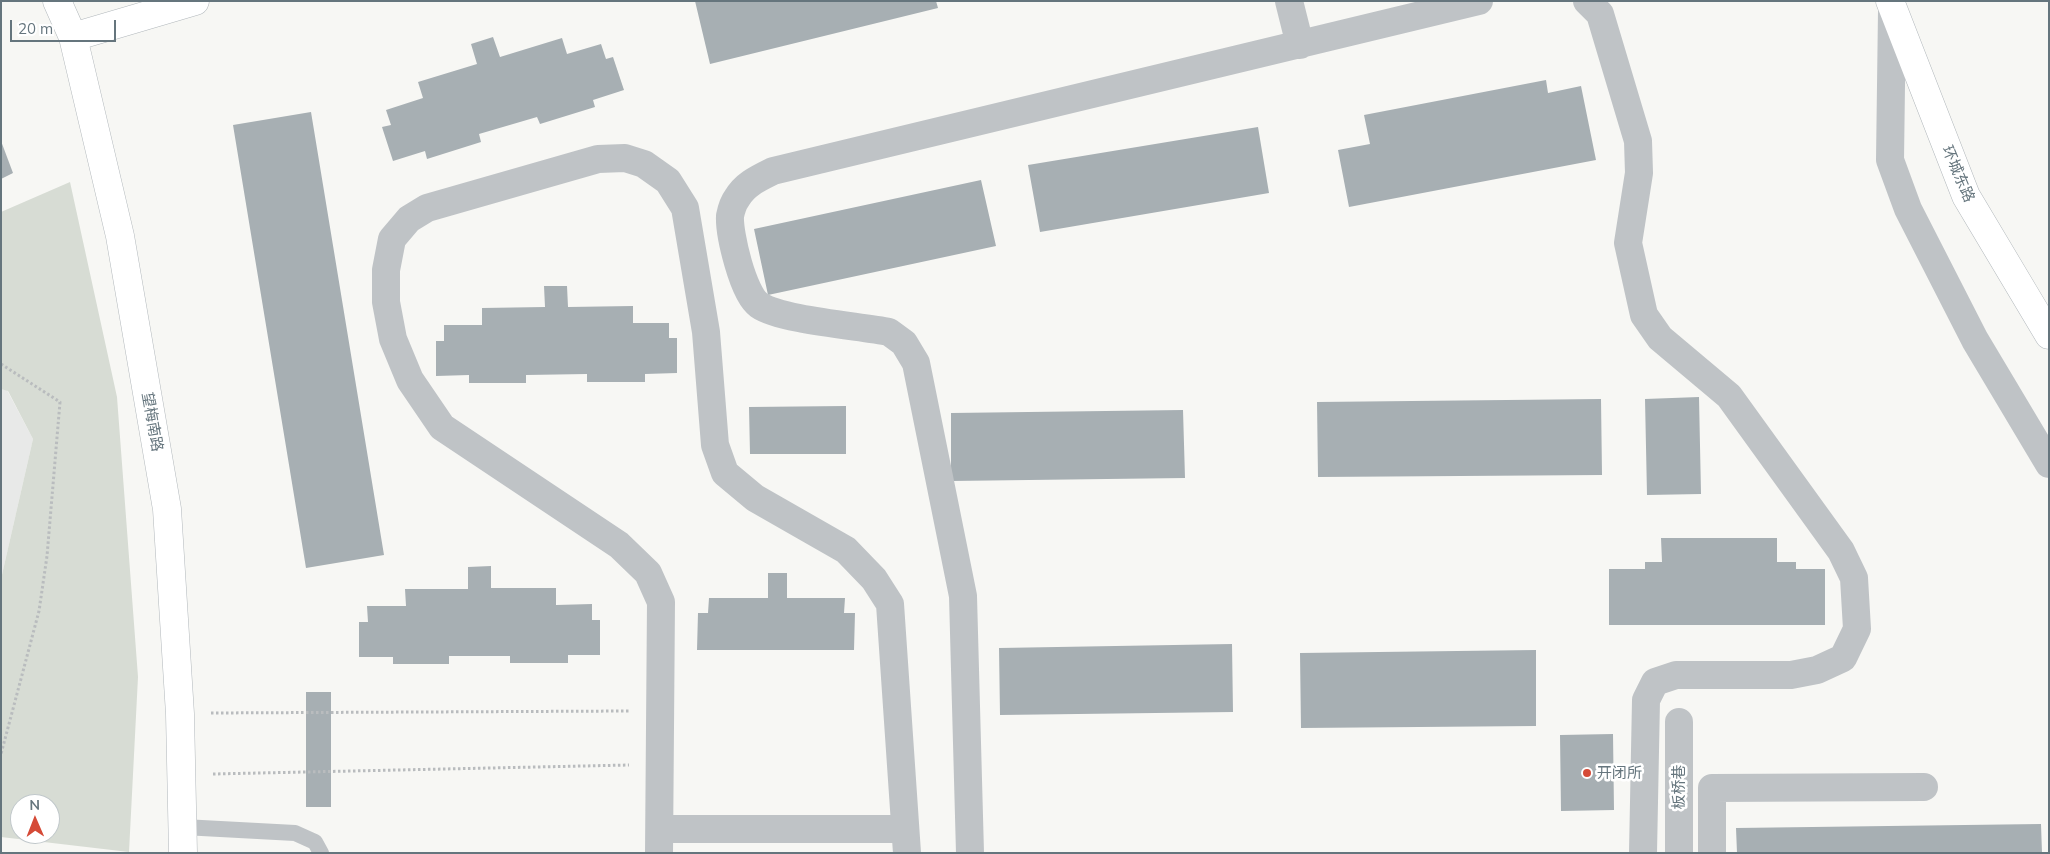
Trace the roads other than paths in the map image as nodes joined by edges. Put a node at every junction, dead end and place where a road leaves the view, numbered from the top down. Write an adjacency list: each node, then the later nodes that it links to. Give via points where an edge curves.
1 (57, 1): 7 (main road, 望梅南路)
2 (195, 1): 7 (main road)
3 (1288, 1): 8 (street)
4 (1479, 1): 8 (street)
5 (1587, 1): 18 (street, via 1600,14 1638,141 1639,173 1628,243 1644,315 1660,338 1729,396 1841,551 1854,578 1857,629 1843,658 1817,670 1791,675 1676,675 1655,682 1646,700)
6 (1891, 6): 9 (main road, 环城东路, via 1966,196); 10 (street, via 1890,160 1908,209 1975,340)
7 (73, 37): 13 (main road, 望梅南路, via 120,236 167,509 180,714)
8 (1300, 44): 17 (street, via 773,172 749,183 730,214 747,291 758,305 778,313 889,332 904,343 916,363 963,596)
9 (2049, 335)
10 (2049, 464)
11 (1679, 722): 19 (street, 板桥巷)
12 (1924, 787): 20 (street, via 1712,788)
13 (183, 840): 16 (lane, via 295,834 315,842)
14 (659, 841): 15 (street); 15 (street, via 660,602 648,572 619,545 442,427 410,380 393,339 386,302 386,270 392,239 409,219 427,208 598,159 625,158 644,164 668,181 685,208 706,332 715,445 725,473 755,498 846,550 874,578 890,604)
15 (906, 841)
16 (322, 853)
17 (970, 853)
18 (1643, 853)
19 (1679, 853)
20 (1712, 853)

